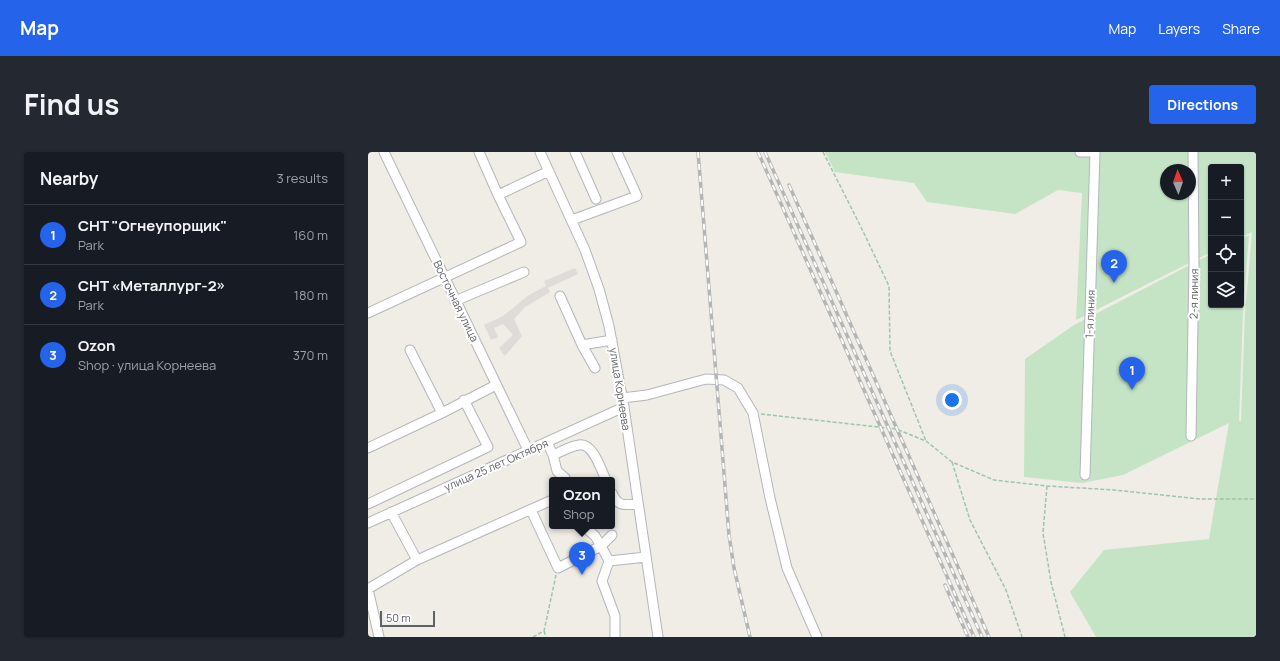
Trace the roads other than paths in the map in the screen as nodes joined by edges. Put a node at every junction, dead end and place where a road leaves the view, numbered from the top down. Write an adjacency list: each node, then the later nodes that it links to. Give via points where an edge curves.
1 (384, 152): 14 (street, Восточная улица)
2 (479, 152): 10 (street)
3 (540, 152): 9 (street, улица Корнеева)
4 (575, 152): 11 (street)
5 (617, 152): 12 (street, via 637,196)
6 (1080, 152): 7 (street)
7 (1095, 152): 31 (street, 1-я линия)
8 (1193, 152): 26 (street, 2-я линия)
9 (549, 171): 10 (street); 12 (street, улица Корнеева)
10 (498, 195): 14 (street, via 521,242)
11 (596, 199)
12 (572, 220): 18 (street, улица Корнеева, via 595,276)
13 (524, 272): 16 (street)
14 (444, 277): 16 (street, Восточная улица); 17 (street)
15 (560, 296): 19 (street)
16 (456, 301): 22 (street, Восточная улица)
17 (368, 313)
18 (612, 340): 19 (street); 24 (street, улица Корнеева)
19 (582, 345): 21 (street)
20 (410, 350): 25 (street)
21 (595, 368)
22 (496, 385): 23 (street); 29 (street, Восточная улица)
23 (464, 400): 25 (street); 36 (street, via 488,447)
24 (623, 402): 27 (street, улица 25 лет Октября); 37 (street, улица Корнеева); 51 (street, улица 25 лет Октября, via 706,379 724,380 738,388 753,413 787,568)
25 (442, 413): 28 (street)
26 (1191, 436)
27 (547, 442): 29 (street, улица 25 лет Октября); 30 (street)
28 (368, 448)
29 (528, 450): 39 (street, улица 25 лет Октября)
30 (553, 455): 32 (street, via 557,471); 33 (street, via 576,445 586,445 591,449)
31 (1085, 474)
32 (564, 477)
33 (605, 477)
34 (615, 498): 37 (street, via 620,504)
35 (549, 501): 38 (street)
36 (368, 504)
37 (638, 504): 44 (street, улица Корнеева)
38 (531, 510): 43 (street, via 558,568); 45 (street)
39 (391, 512): 40 (street, улица 25 лет Октября); 45 (street)
40 (368, 523)
41 (588, 529): 43 (street)
42 (612, 536): 43 (street)
43 (601, 546): 46 (street)
44 (646, 557): 46 (street); 50 (street, улица Корнеева)
45 (417, 560): 47 (street)
46 (610, 561): 49 (street, via 602,581 615,616)
47 (368, 589): 48 (street)
48 (379, 637)
49 (615, 637)
50 (658, 637)
51 (818, 637)

